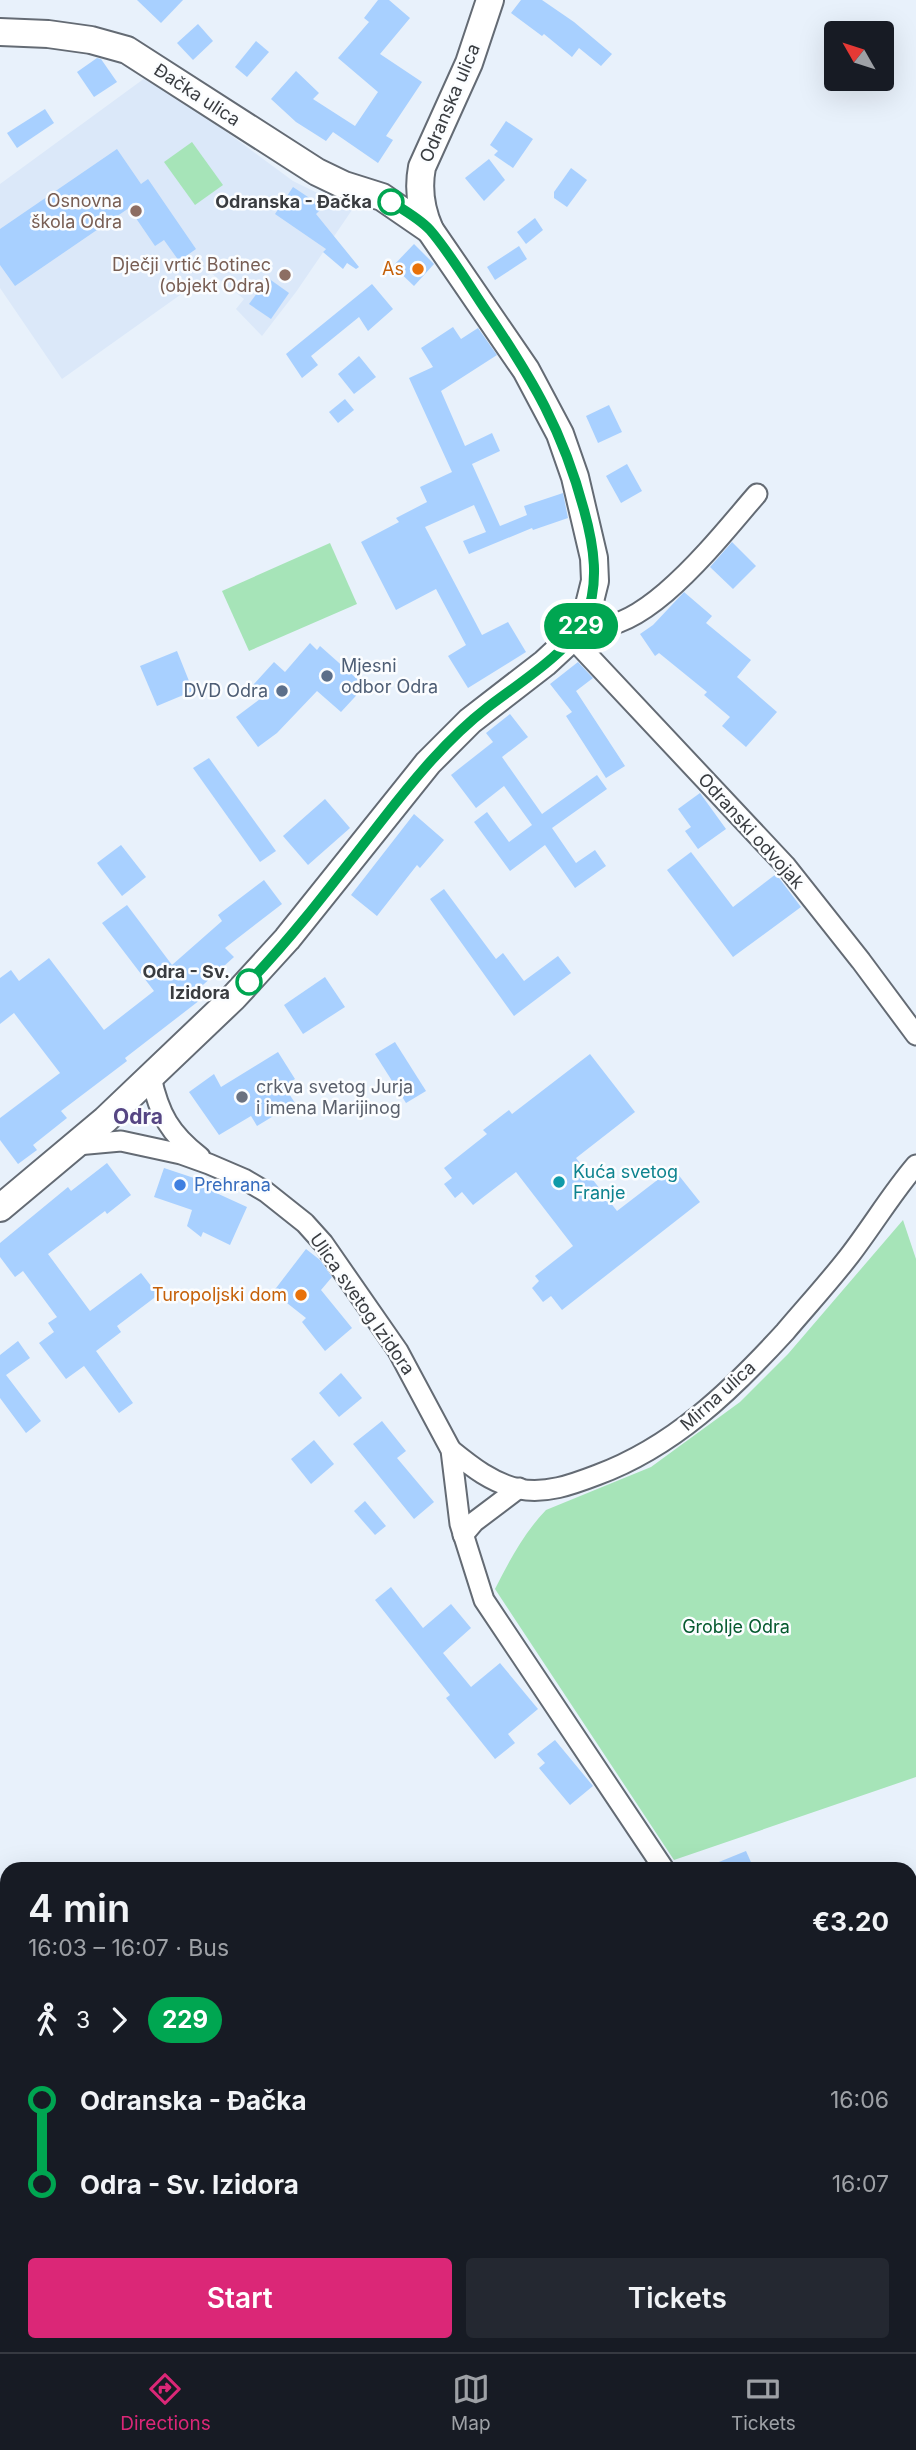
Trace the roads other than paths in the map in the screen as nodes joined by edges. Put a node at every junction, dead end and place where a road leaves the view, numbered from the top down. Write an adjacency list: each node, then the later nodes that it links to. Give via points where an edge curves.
1 (490, 0): 3 (street, Odranska ulica, via 464,75)
2 (0, 33): 4 (street, Đačka ulica, via 48,34 127,50 317,172)
3 (422, 167): 4 (street, via 405,185); 5 (street, Odranska ulica, via 421,191)
4 (382, 197): 5 (street, Đačka ulica)
5 (429, 230): 7 (street, Odranska ulica, via 526,370 575,477 594,558 593,590)
6 (757, 494): 7 (street, via 685,575 652,604 613,625)
7 (578, 631): 8 (street, Odranski odvojak, via 785,865); 9 (street, via 454,736 261,969)
8 (916, 1035)
9 (151, 1077): 10 (street); 11 (street, via 159,1109 169,1126)
10 (77, 1145): 11 (street, Ulica svetog Izidora, via 121,1141); 13 (street)
11 (209, 1164): 14 (street, Ulica svetog Izidora, via 266,1192 323,1243 398,1351)
12 (916, 1165): 15 (street, Mirna ulica, via 824,1287 752,1367 695,1420 622,1466 544,1491)
13 (0, 1208)
14 (451, 1450): 15 (street, Mirna ulica, via 476,1470); 16 (street)
15 (519, 1489): 16 (street)
16 (463, 1535): 17 (street, via 494,1618)
17 (659, 1862)

